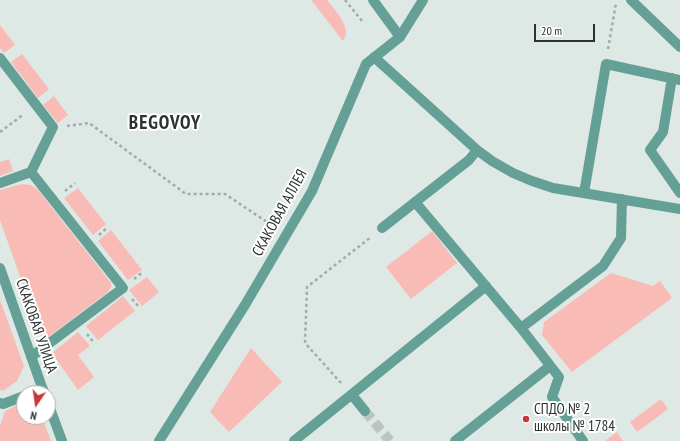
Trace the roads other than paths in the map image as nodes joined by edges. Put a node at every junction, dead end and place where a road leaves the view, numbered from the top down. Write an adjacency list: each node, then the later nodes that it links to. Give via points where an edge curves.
1 (373, 0): 4 (street)
2 (422, 0): 4 (street, СКАКОВАЯ АЛЛЕЯ)
3 (631, 0): 5 (street)
4 (400, 37): 6 (street, СКАКОВАЯ АЛЛЕЯ)
5 (680, 47)
6 (374, 57): 9 (street); 30 (street, СКАКОВАЯ АЛЛЕЯ, via 366,64 312,191)
7 (0, 58): 10 (street, via 53,127)
8 (676, 79): 12 (street, via 606,64); 13 (street, via 663,132 650,150)
9 (477, 150): 12 (street, via 513,173 532,181 553,188); 15 (street, via 469,160)
10 (32, 172): 11 (street); 21 (street, via 123,288)
11 (0, 183)
12 (584, 193): 14 (street)
13 (680, 193)
14 (622, 199): 16 (street); 20 (street, via 620,238 603,266)
15 (415, 202): 17 (street); 19 (street)
16 (680, 209)
17 (382, 228)
18 (0, 268): 21 (street, СКАКОВАЯ УЛИЦА)
19 (486, 286): 20 (street); 24 (street)
20 (521, 328): 22 (street)
21 (31, 357): 23 (street, СКАКОВАЯ УЛИЦА)
22 (550, 366): 32 (street); 33 (street, via 559,377 552,397)
23 (41, 385)
24 (352, 395): 27 (street); 31 (street)
25 (16, 399): 26 (street)
26 (0, 403)
27 (365, 411)
28 (56, 425): 29 (street)
29 (62, 441)
30 (159, 441)
31 (294, 441)
32 (455, 441)
33 (583, 441)

